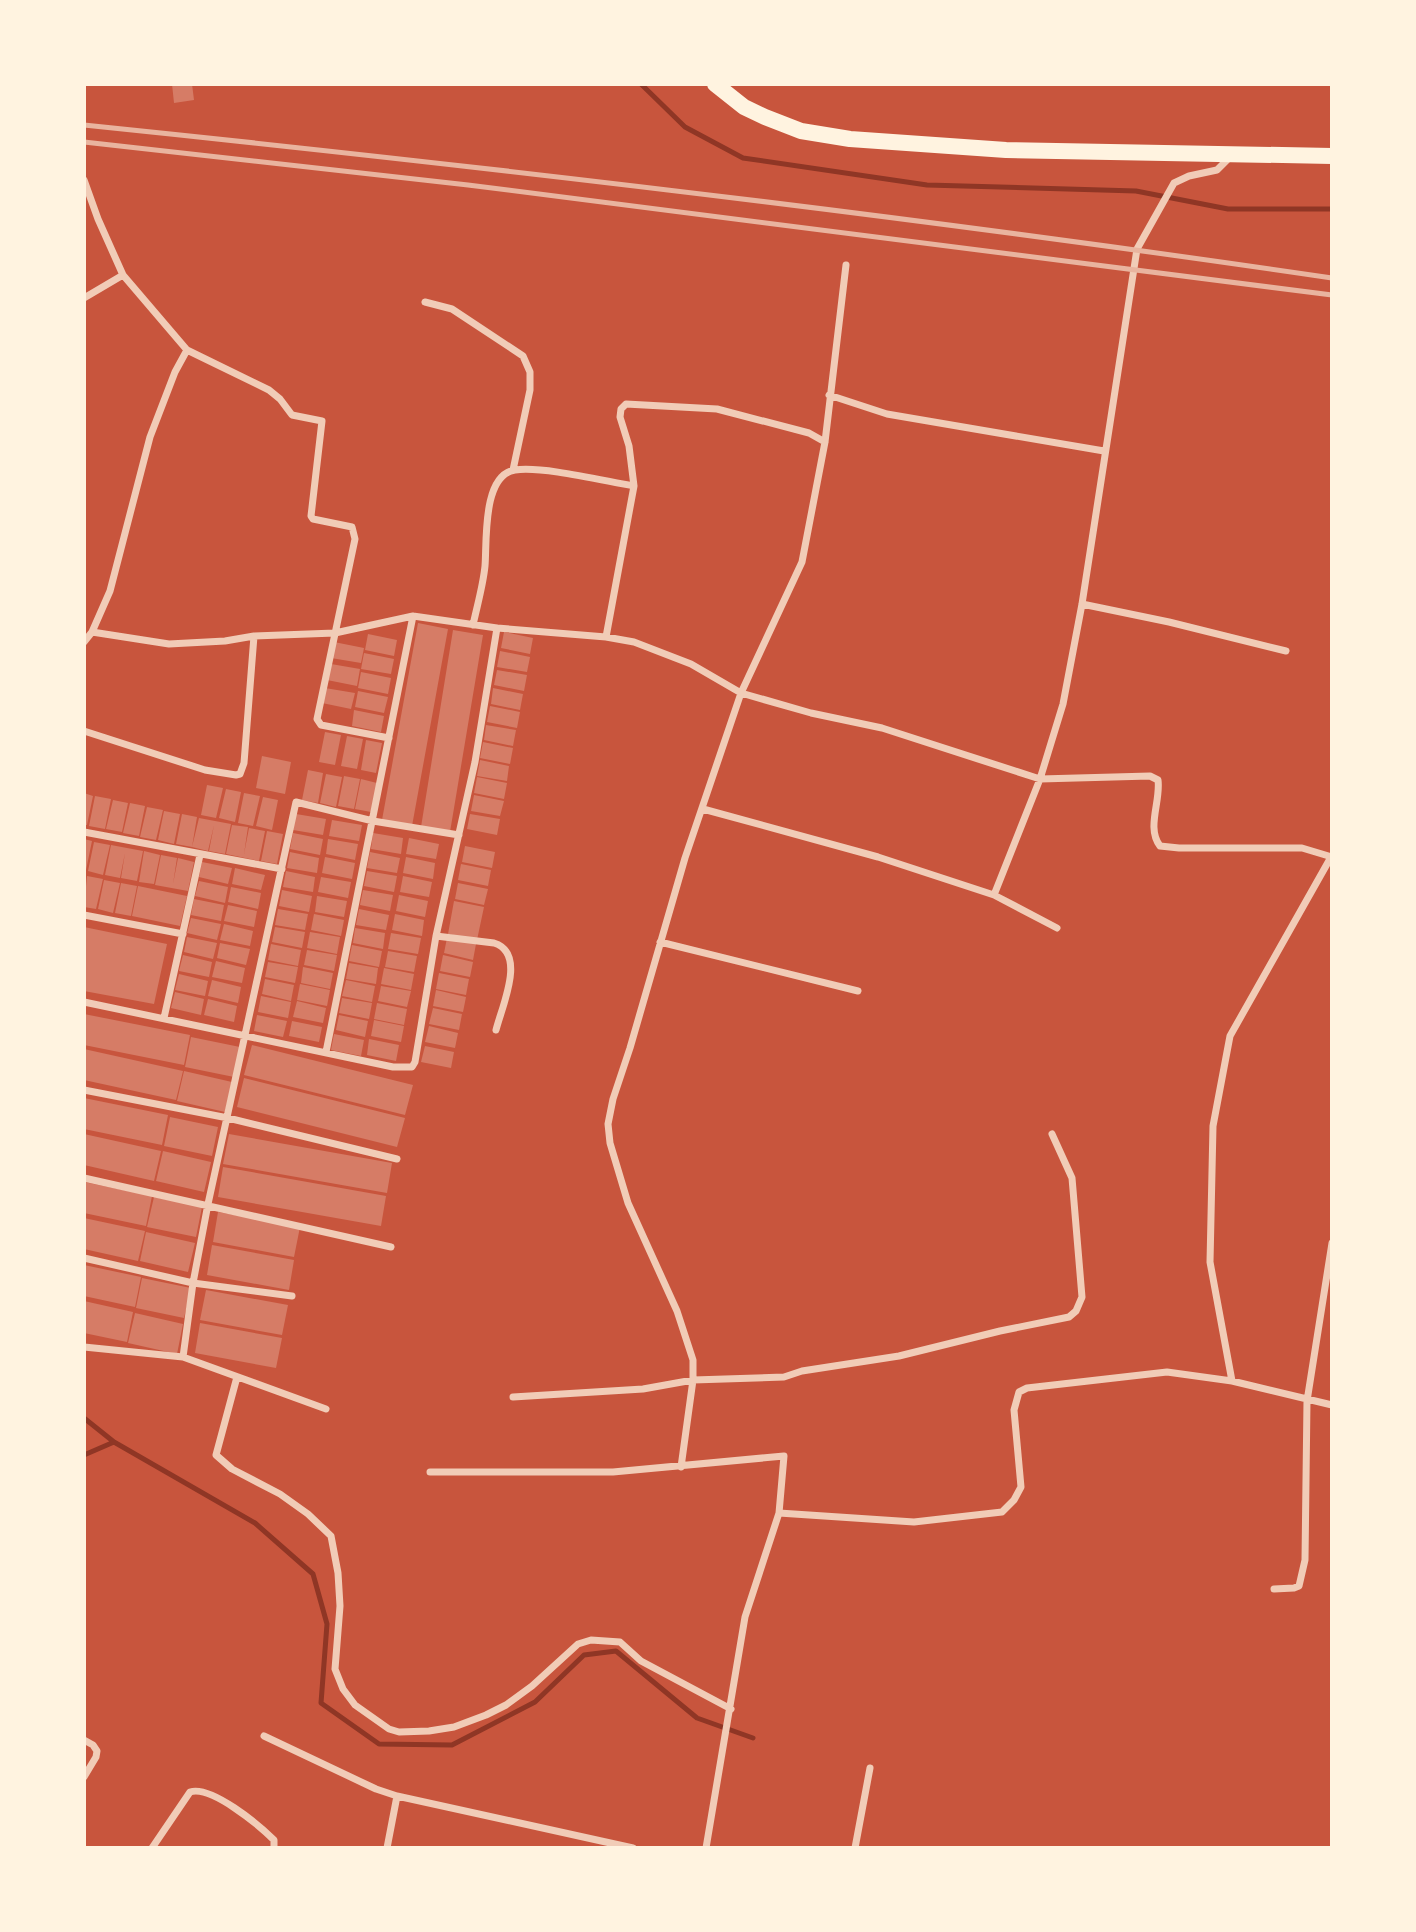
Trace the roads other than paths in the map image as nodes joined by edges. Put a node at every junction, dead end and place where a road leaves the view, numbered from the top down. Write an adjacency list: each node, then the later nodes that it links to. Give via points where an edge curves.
1 (715, 84): 2 (main road, via 765,117 801,131 850,139 1006,150)
2 (1232, 155): 3 (main road); 12 (street, via 1217,170 1174,183 1138,249)
3 (1332, 156)
4 (84, 180): 6 (street)
5 (846, 265): 10 (street)
6 (123, 275): 7 (street); 9 (street)
7 (84, 298)
8 (425, 302): 13 (street, via 452,309 523,356 530,372 530,390)
9 (187, 350): 19 (street, via 150,437 110,591); 20 (street, via 269,390 292,415 322,421 311,516 352,527 355,533)
10 (829, 395): 11 (street); 12 (street, via 887,414)
11 (825, 442): 14 (street, via 808,433 717,409 626,404 620,417); 25 (street, via 802,562)
12 (1104, 451): 15 (street)
13 (513, 470): 14 (street); 17 (street, via 501,476 489,507 485,569)
14 (634, 486): 22 (street)
15 (1082, 604): 24 (street); 28 (street, via 1063,704)
16 (413, 617): 17 (street); 20 (street); 27 (street)
17 (473, 625): 18 (street)
18 (496, 628): 22 (street); 32 (street)
19 (92, 632): 21 (street, via 169,644); 23 (street)
20 (335, 633): 21 (street); 27 (street, via 318,723)
21 (254, 636): 26 (street, via 240,774 205,770)
22 (606, 637): 25 (street, via 634,642 691,664)
23 (84, 642)
24 (1286, 651)
25 (741, 693): 28 (street, via 882,728); 29 (street)
26 (84, 731)
27 (389, 738): 30 (street)
28 (1040, 779): 34 (street, via 1150,776 1158,780 1154,831 1160,845 1302,848); 36 (street)
29 (703, 809): 36 (street, via 878,857); 41 (street)
30 (373, 821): 32 (street); 35 (street, via 296,803); 47 (street)
31 (84, 832): 33 (street)
32 (459, 835): 40 (street)
33 (200, 855): 35 (street); 39 (street)
34 (1331, 857): 63 (street, via 1230,1036 1213,1126 1210,1262)
35 (282, 869): 46 (street)
36 (994, 895): 38 (street)
37 (84, 915): 39 (street)
38 (1057, 928)
39 (183, 934): 44 (street)
40 (436, 936): 45 (street, via 494,943 510,954 513,966); 47 (street, via 412,1067)
41 (660, 942): 42 (street); 62 (street, via 608,1124 628,1203 689,1343)
42 (858, 991)
43 (84, 1002): 44 (street)
44 (164, 1018): 46 (street)
45 (496, 1030)
46 (245, 1035): 47 (street); 49 (street)
47 (326, 1052)
48 (84, 1090): 49 (street)
49 (228, 1118): 51 (street); 53 (street)
50 (1052, 1134): 62 (street, via 1072,1178 1082,1297 1069,1317 784,1377)
51 (397, 1159)
52 (84, 1178): 53 (street)
53 (208, 1204): 55 (street); 57 (street)
54 (1332, 1243): 65 (street)
55 (391, 1247)
56 (84, 1258): 57 (street)
57 (193, 1283): 58 (street); 60 (street)
58 (292, 1296)
59 (84, 1348): 60 (street)
60 (183, 1357): 61 (street)
61 (237, 1377): 67 (street); 72 (street, via 216,1455 309,1514 331,1536 340,1606 335,1669 343,1689 362,1713 399,1732 454,1727 506,1705 578,1644 591,1640 620,1642 641,1661)
62 (693, 1380): 64 (street, via 643,1389); 68 (street)
63 (1232, 1381): 65 (street); 70 (street, via 1167,1372 1019,1392 1014,1410 1021,1486 1002,1512 914,1522)
64 (513, 1397)
65 (1307, 1401): 66 (street); 71 (street, via 1305,1560 1298,1586)
66 (1332, 1405)
67 (326, 1409)
68 (681, 1467): 69 (street, via 612,1472); 70 (street, via 784,1456)
69 (430, 1472)
70 (779, 1513): 72 (street, via 745,1617)
71 (1274, 1589)
72 (731, 1709): 82 (street)
73 (264, 1736): 77 (street)
74 (84, 1740): 76 (street, via 97,1751)
75 (870, 1769): 83 (street)
76 (84, 1776)
77 (397, 1796): 80 (street); 81 (street)
78 (152, 1848): 79 (street, via 195,1791 207,1793 256,1823 274,1840)
79 (274, 1848)
80 (387, 1848)
81 (633, 1848)
82 (706, 1848)
83 (855, 1848)

